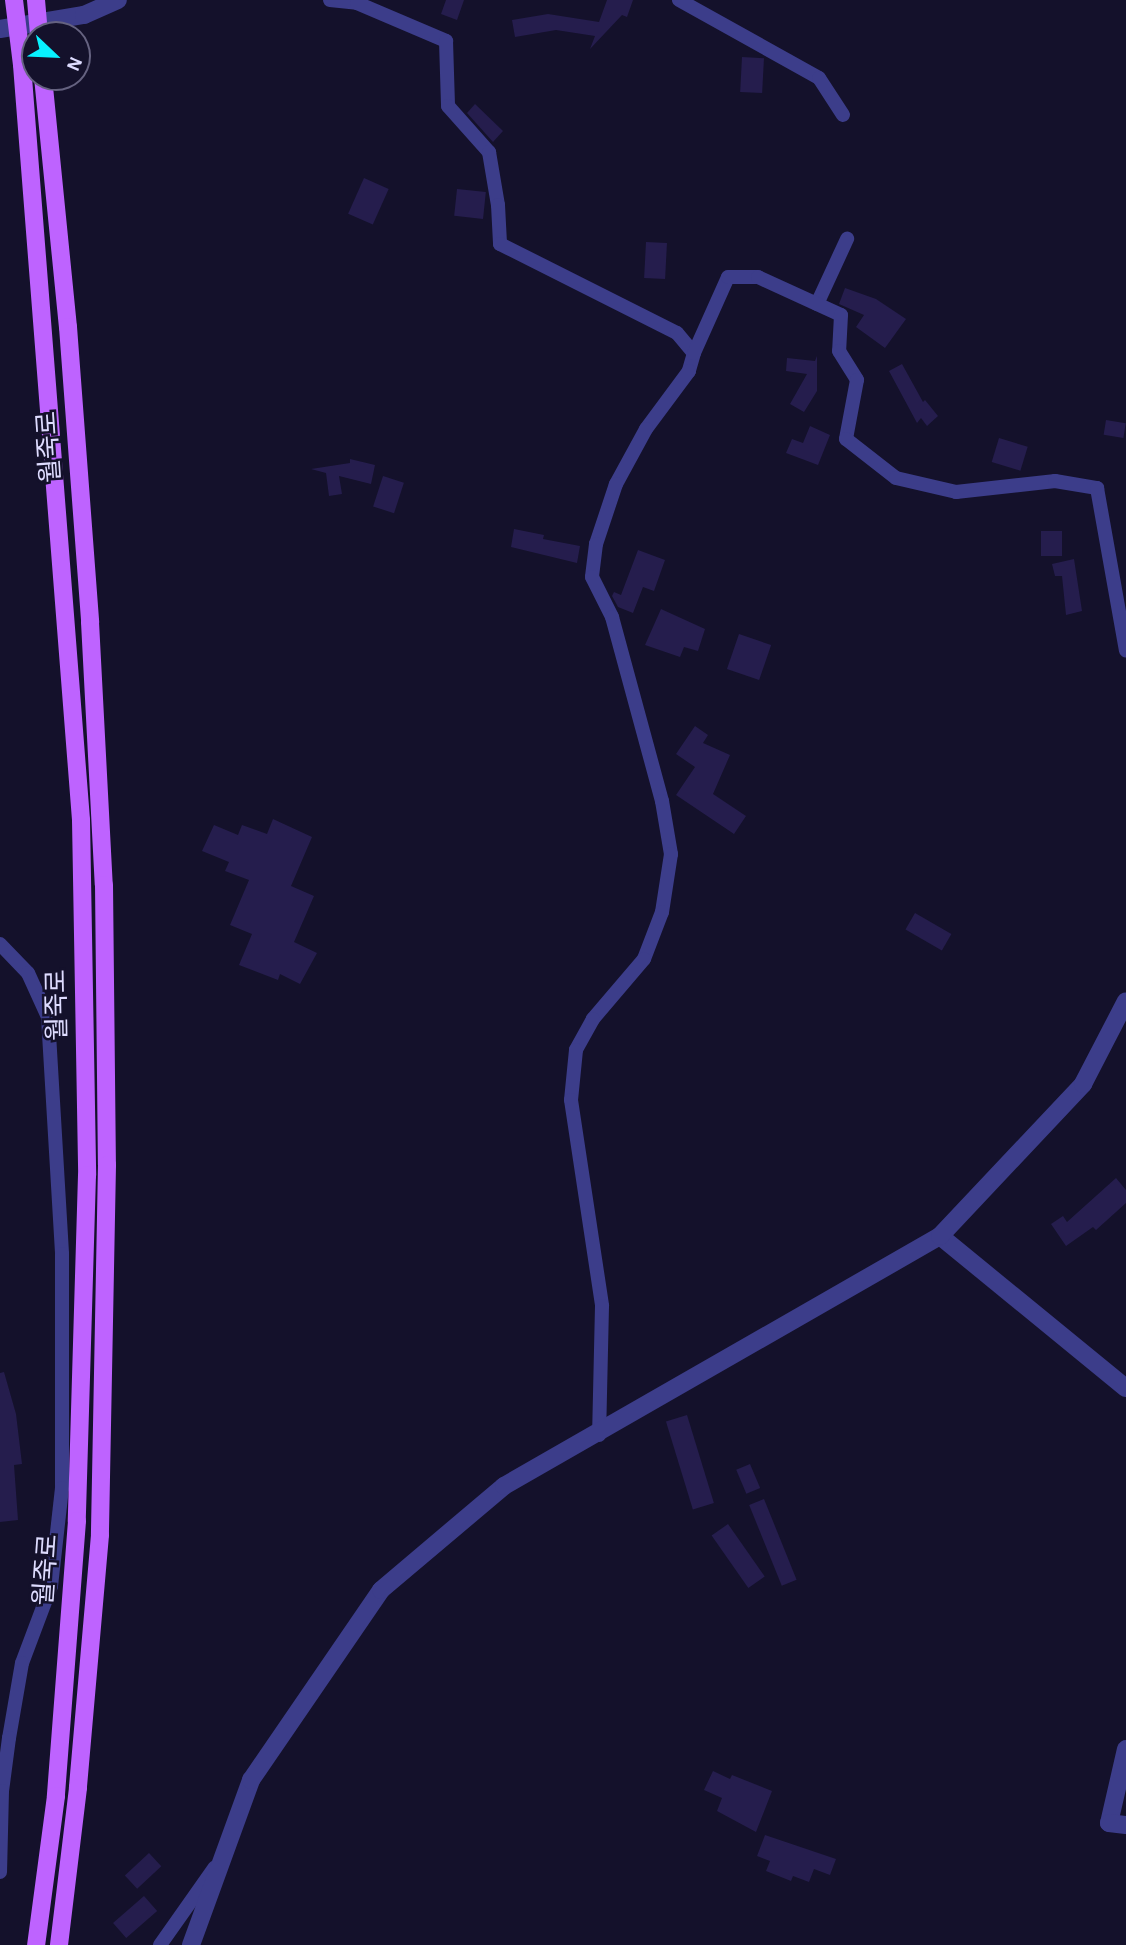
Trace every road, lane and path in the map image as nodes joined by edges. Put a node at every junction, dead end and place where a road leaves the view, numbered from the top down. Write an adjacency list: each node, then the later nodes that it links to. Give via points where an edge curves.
1 (13, 0): 23 (main road, 월죽로, bridge, via 22,65 81,820 87,1175 77,1521 56,1796)
2 (36, 0): 6 (main road, bridge)
3 (118, 0): 7 (street, via 84,15)
4 (330, 0): 12 (street, via 357,4 446,41 447,106 489,152 500,244 677,333)
5 (679, 0): 9 (street, via 819,78)
6 (38, 21)
7 (0, 29)
8 (44, 91): 24 (main road, 월죽로, via 90,622 104,885 107,1165 100,1535)
9 (843, 115)
10 (848, 239): 11 (street)
11 (817, 304): 12 (street, via 758,277 728,277); 13 (street, via 841,315 839,351 857,380 846,439 896,478 956,492 1055,481 1097,488)
12 (694, 353): 18 (street, via 689,371 646,429 616,484 596,544 592,577 612,617 662,801 671,855 662,912 644,959 593,1019 576,1050 571,1100 602,1306)
13 (1126, 650)
14 (0, 944): 22 (street, via 28,973 48,1017 62,1254 61,1500 51,1586 22,1663 9,1738)
15 (1126, 1002): 16 (street, via 1083,1084)
16 (940, 1236): 17 (street); 18 (street)
17 (1126, 1388)
18 (598, 1434): 21 (street, via 505,1486 381,1590 251,1780)
19 (1126, 1749): 20 (street, via 1109,1824)
20 (1126, 1825)
21 (225, 1851): 25 (street); 26 (street)
22 (0, 1866)
23 (36, 1945)
24 (59, 1945)
25 (160, 1945)
26 (191, 1945)

